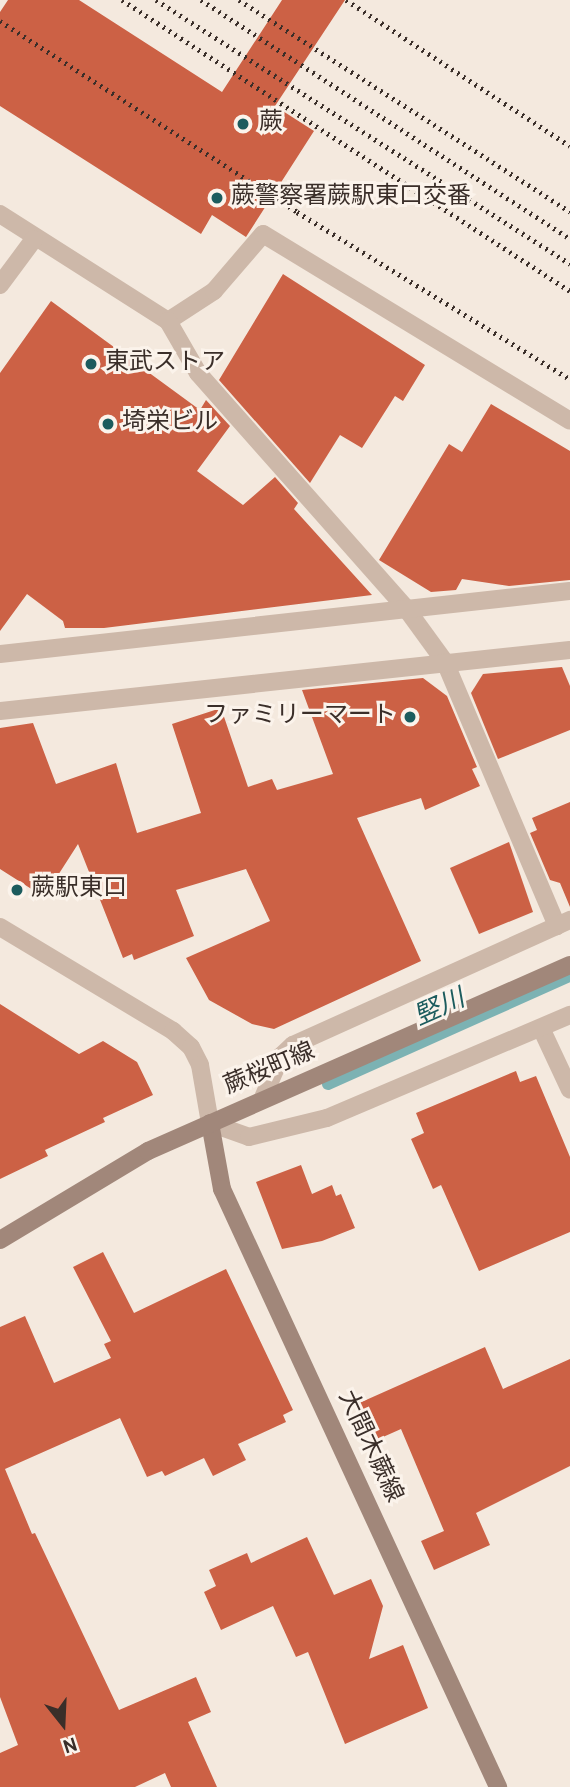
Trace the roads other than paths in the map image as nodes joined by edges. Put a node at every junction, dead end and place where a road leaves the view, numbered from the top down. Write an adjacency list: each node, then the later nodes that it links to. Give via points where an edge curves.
1 (0, 214): 2 (street)
2 (34, 239): 3 (street); 4 (street)
3 (0, 285)
4 (168, 321): 5 (street, via 214,290 263,234); 7 (street, via 198,373)
5 (570, 421)
6 (570, 591): 7 (street)
7 (405, 607): 9 (street); 10 (street)
8 (570, 650): 10 (street)
9 (0, 654)
10 (445, 662): 11 (street); 12 (street)
11 (0, 711)
12 (564, 923): 18 (street, via 292,1045 281,1056)
13 (0, 926): 19 (street, via 173,1031 191,1047 200,1065)
14 (570, 965): 18 (main road, 蕨桜町線)
15 (570, 1015): 16 (street)
16 (541, 1028): 17 (street); 19 (street, via 327,1118 248,1137)
17 (570, 1090)
18 (262, 1100): 19 (main road, 蕨桜町線)
19 (210, 1123): 20 (main road, 蕨桜町線, via 148,1151); 21 (main road, 大間木蕨線, via 222,1189)
20 (0, 1240)
21 (498, 1787)

